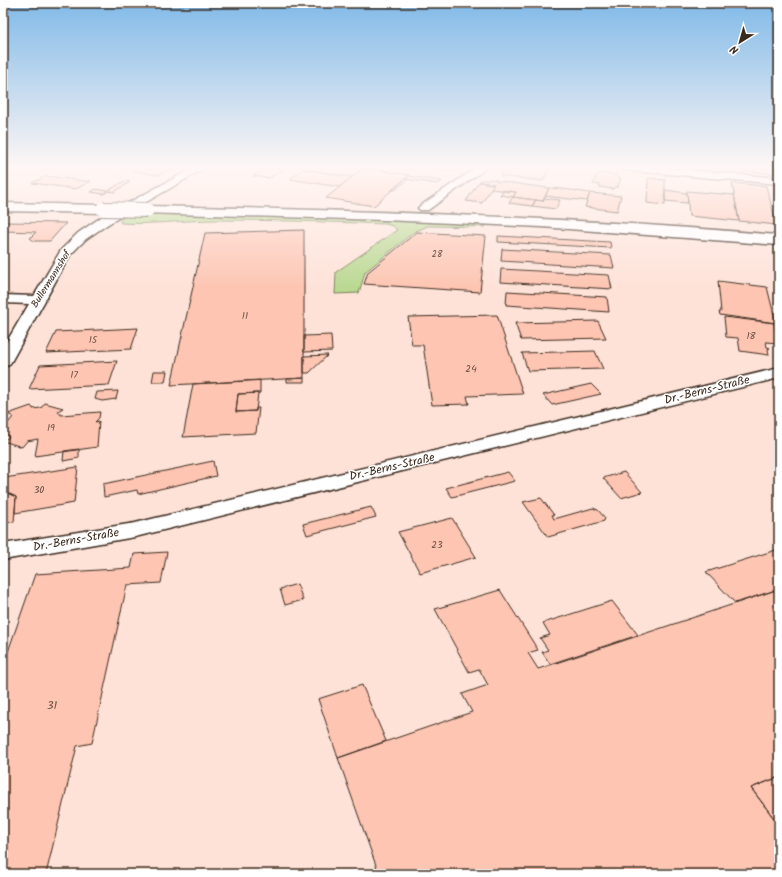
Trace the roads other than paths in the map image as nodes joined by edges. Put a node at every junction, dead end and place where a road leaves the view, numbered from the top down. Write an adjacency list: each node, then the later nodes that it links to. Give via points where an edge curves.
1 (49, 208): 3 (main road, bridge, via 446,217)
2 (128, 208): 5 (street, Bullermannshof, via 82,236 65,252)
3 (779, 240)
4 (3, 299): 5 (street)
5 (38, 300): 6 (street, Bullermannshof)
6 (3, 362)
7 (779, 373): 8 (street, Dr.-Berns-Straße, via 135,530)
8 (3, 552)

